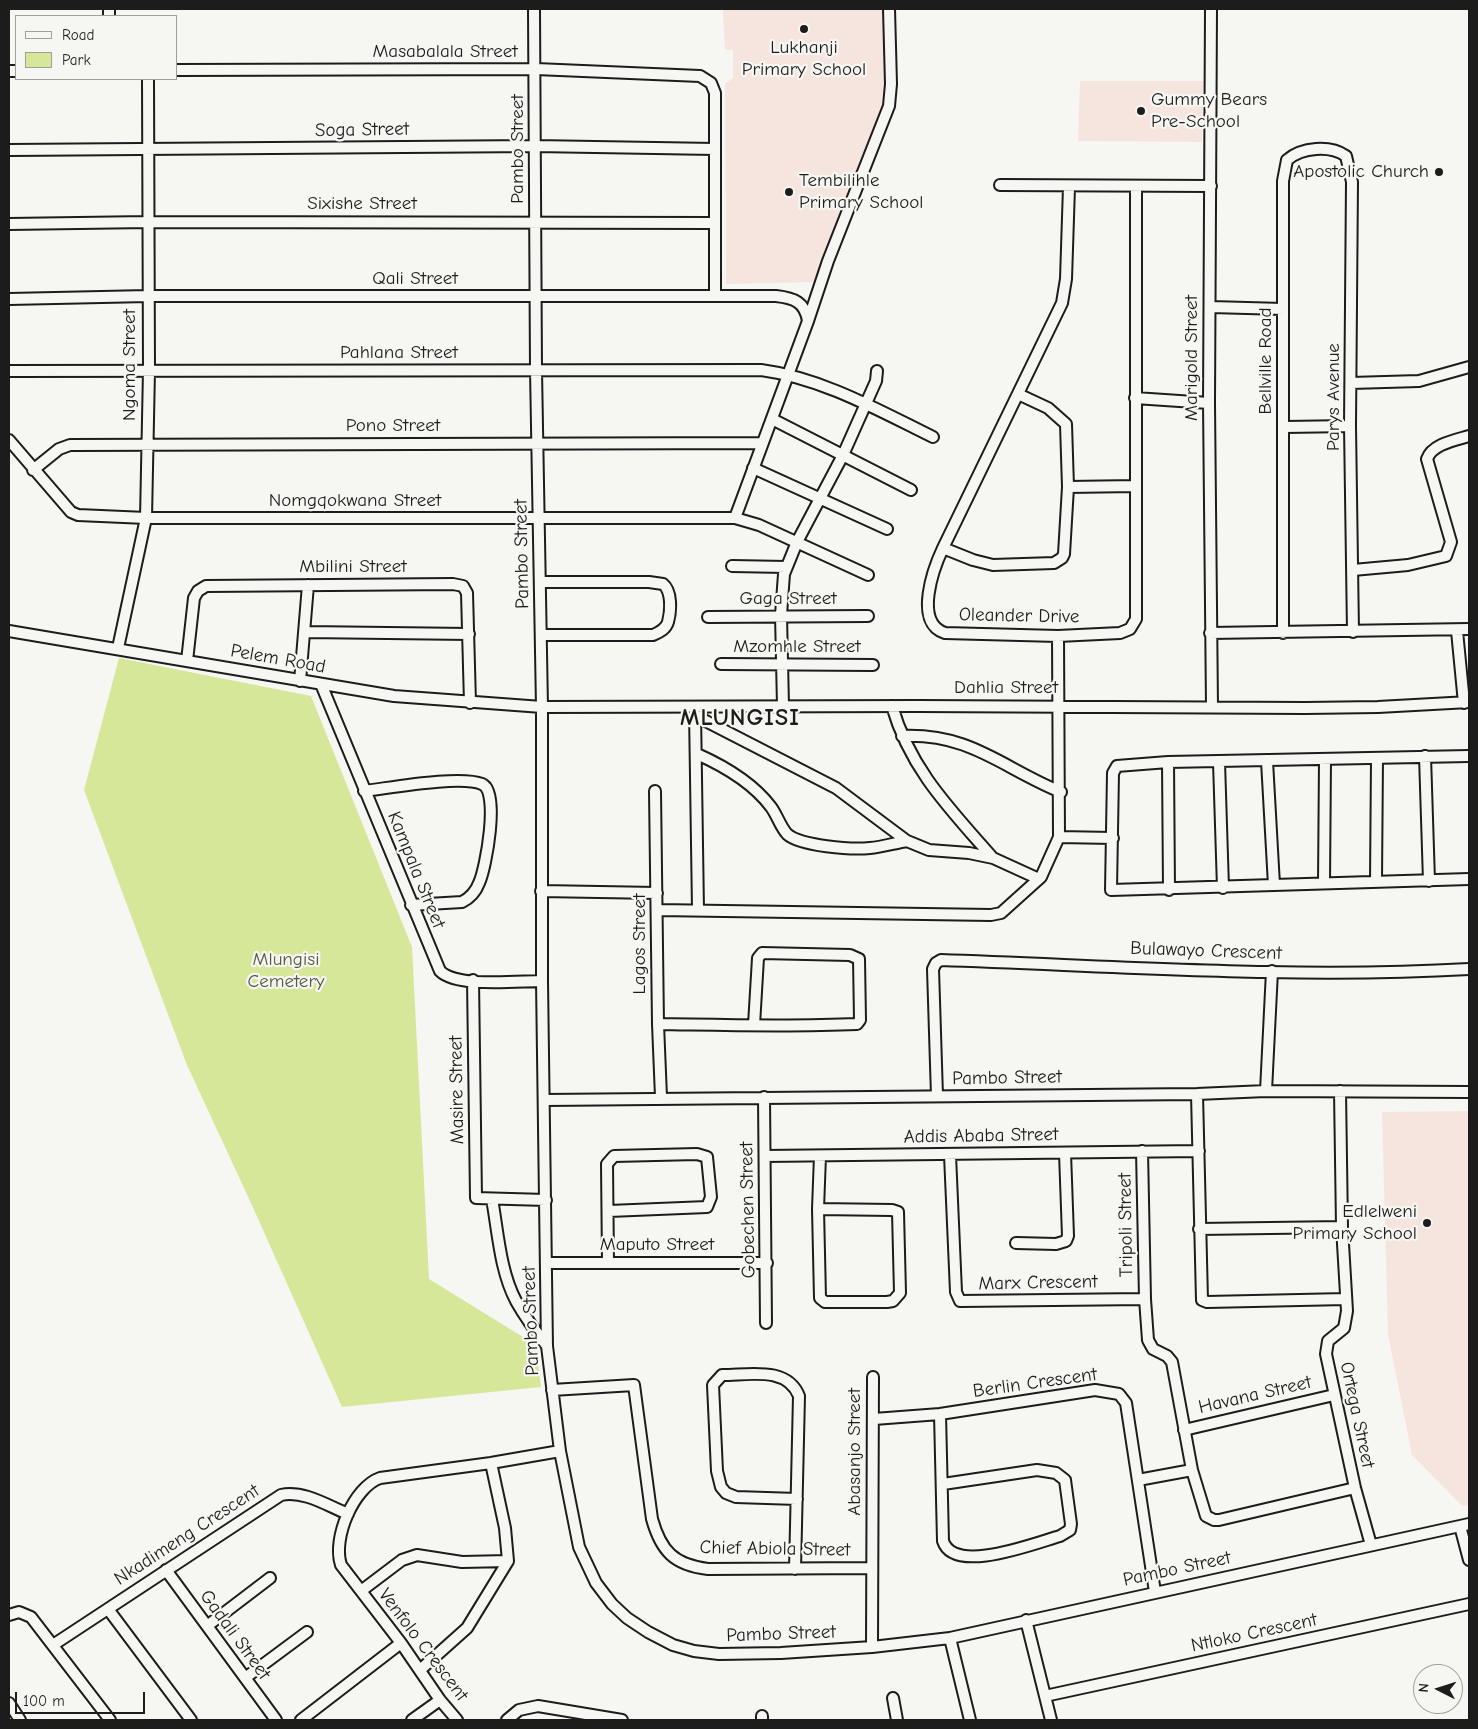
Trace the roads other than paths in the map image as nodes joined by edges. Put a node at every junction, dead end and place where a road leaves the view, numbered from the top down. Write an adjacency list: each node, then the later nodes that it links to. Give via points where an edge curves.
1 (534, 9): 4 (street, Pambo Street)
2 (889, 9): 26 (street, via 889,106)
3 (1211, 9): 14 (street, Marigold Street)
4 (536, 69): 5 (street, Masabalala Street); 7 (street, Pambo Street); 8 (street, Masabalala Street, via 693,75 712,83 715,93)
5 (178, 70)
6 (148, 80): 10 (street, Ngoma Street)
7 (535, 146): 8 (street, Soga Street); 10 (street, Soga Street); 16 (street, Pambo Street)
8 (715, 149): 18 (street)
9 (9, 150): 10 (street, Soga Street)
10 (148, 150): 17 (street, Ngoma Street)
11 (1349, 162): 25 (street, Bellville Road, via 1342,153 1330,150 1300,151 1287,160 1283,181); 33 (street, Parys Avenue, via 1352,182)
12 (1000, 185): 15 (street)
13 (1136, 186): 14 (street); 15 (street); 35 (street, Oleander Drive)
14 (1211, 186): 24 (street, Marigold Street)
15 (1069, 187): 34 (street, Oleander Drive, via 1064,294)
16 (536, 221): 17 (street, Sixishe Street); 18 (street, Sixishe Street); 22 (street, Pambo Street)
17 (148, 222): 19 (street, Sixishe Street); 21 (street, Ngoma Street)
18 (715, 223): 20 (street)
19 (9, 224)
20 (715, 295): 22 (street, Qali Street); 26 (street, Qali Street, via 790,298 804,307)
21 (148, 296): 22 (street, Qali Street); 23 (street, Qali Street); 27 (street, Ngoma Street)
22 (536, 297): 28 (street, Pambo Street)
23 (9, 299)
24 (1211, 307): 25 (street); 36 (street, Marigold Street)
25 (1283, 309): 40 (street, Bellville Road)
26 (808, 321): 32 (street)
27 (149, 370): 28 (street, Pahlana Street); 29 (street, Pahlana Street); 44 (street, Ngoma Street)
28 (536, 370): 32 (street, Pahlana Street, via 761,370); 45 (street, Pambo Street)
29 (9, 371)
30 (877, 371): 37 (street)
31 (1468, 371): 33 (street, via 1419,381)
32 (788, 373): 37 (street, Pahlana Street); 38 (street)
33 (1351, 383): 39 (street, Parys Avenue)
34 (1018, 394): 50 (street, via 1048,408 1066,424); 59 (street, Oleander Drive)
35 (1136, 398): 36 (street); 51 (street, Oleander Drive)
36 (1209, 403): 74 (street, Marigold Street)
37 (865, 404): 42 (street, Pahlana Street); 47 (street)
38 (772, 419): 46 (street); 47 (street)
39 (1350, 426): 40 (street); 62 (street, Parys Avenue)
40 (1284, 428): 75 (street, Bellville Road)
41 (1469, 436): 62 (street, via 1438,446 1427,459 1451,542 1446,556)
42 (933, 437)
43 (9, 440): 49 (street, Nomgqokwana Street)
44 (148, 444): 45 (street, Pono Street); 49 (street, Pono Street, via 66,446); 54 (street, Ngoma Street)
45 (538, 444): 46 (street, Pono Street); 55 (street, Pambo Street)
46 (762, 444): 48 (street)
47 (843, 455): 52 (street); 53 (street)
48 (753, 468): 53 (street); 56 (street)
49 (33, 470): 54 (street, Nomgqokwana Street, via 74,514)
50 (1068, 486): 51 (street); 59 (street, via 1064,554 1054,563 993,565)
51 (1136, 486): 78 (street, Oleander Drive, via 1136,619 1133,626 1120,633)
52 (912, 490)
53 (822, 497): 57 (street); 58 (street)
54 (146, 518): 55 (street, Nomgqokwana Street); 79 (street, Ngoma Street)
55 (540, 518): 56 (street, Nomgqokwana Street); 64 (street, Pambo Street)
56 (735, 518): 58 (street, Nomgqokwana Street)
57 (887, 529)
58 (798, 542): 61 (street); 63 (street, Nomgqokwana Street)
59 (943, 548): 78 (street, Oleander Drive, via 932,572 928,597 932,622 939,631)
60 (732, 566): 61 (street)
61 (786, 568): 66 (street)
62 (1353, 570): 73 (street, Parys Avenue)
63 (868, 575)
64 (540, 582): 77 (street, Pambo Street); 77 (street, via 649,582 663,584 670,594 668,622 661,632 654,635)
65 (308, 585): 72 (street); 76 (street, Mbilini Street, via 459,585 467,593); 80 (street, Mbilini Street, via 210,585 202,588 194,598)
66 (782, 615): 67 (street, Gaga Street); 68 (street, Gaga Street); 82 (street)
67 (708, 616)
68 (868, 616)
69 (1469, 629): 71 (street)
70 (9, 631): 79 (street, Pelem Road)
71 (1457, 631): 73 (street); 86 (street)
72 (306, 632): 76 (street); 84 (street)
73 (1353, 632): 75 (street)
74 (1210, 633): 75 (street); 92 (street, Marigold Street)
75 (1283, 633)
76 (469, 634): 87 (street, Mbilini Street)
77 (541, 635): 91 (street, Pambo Street)
78 (1058, 636): 90 (street)
79 (118, 648): 80 (street, Pelem Road)
80 (187, 661): 84 (street, Pelem Road)
81 (721, 664): 82 (street, Mzomhle Street)
82 (782, 664): 83 (street, Mzomhle Street); 88 (street)
83 (873, 665)
84 (300, 681): 85 (street, Pelem Road)
85 (321, 684): 87 (street, Pelem Road, via 394,696); 103 (street, Kampala Street)
86 (1467, 702): 92 (street, Dahlia Street, via 1378,707)
87 (470, 703): 91 (street, Pelem Road)
88 (783, 706): 89 (street, Dahlia Street); 93 (street, Dahlia Street)
89 (892, 706): 90 (street, Dahlia Street); 94 (street)
90 (1060, 706): 92 (street, Dahlia Street); 105 (street)
91 (542, 707): 93 (street, Dahlia Street); 118 (street, Pambo Street)
92 (1212, 707)
93 (696, 711): 95 (street); 108 (street, via 836,788)
94 (902, 736): 105 (street, via 929,736 968,745); 109 (street, via 916,765 932,787)
95 (696, 754): 108 (street, via 714,761 758,792 786,832 795,839 864,849); 122 (street)
96 (1425, 756): 97 (street); 98 (street); 112 (street)
97 (1469, 756)
98 (1377, 758): 99 (street); 113 (street)
99 (1325, 760): 100 (street); 114 (street)
100 (1267, 761): 102 (street); 115 (street)
101 (1168, 762): 102 (street); 107 (street, via 1122,764 1115,768 1112,773); 117 (street)
102 (1219, 762): 116 (street)
103 (364, 790): 120 (street, Kampala Street); 120 (street, via 438,782 474,782 488,789 491,816 477,888 458,903)
104 (656, 791): 119 (street, Lagos Street)
105 (1060, 792): 106 (street)
106 (1059, 837): 107 (street); 110 (street, via 1052,858)
107 (1113, 838): 117 (street, via 1111,890)
108 (907, 841): 109 (street, via 929,850)
109 (993, 858): 110 (street)
110 (1039, 879): 122 (street, via 997,914)
111 (1469, 879): 112 (street)
112 (1429, 881): 113 (street)
113 (1376, 882): 114 (street)
114 (1324, 883): 115 (street)
115 (1274, 885): 116 (street)
116 (1223, 888): 117 (street)
117 (1168, 890)
118 (541, 891): 119 (street); 126 (street, Pambo Street)
119 (657, 893): 121 (street, Lagos Street)
120 (410, 905): 125 (street, Kampala Street, via 440,971 450,978)
121 (658, 910): 122 (street); 127 (street, Lagos Street)
122 (698, 910)
123 (1469, 969): 124 (street, Bulawayo Crescent)
124 (1272, 971): 129 (street); 134 (street, Bulawayo Crescent, via 941,960 933,969)
125 (473, 980): 126 (street, Kampala Street); 143 (street, Masire Street, via 476,1198)
126 (542, 981): 136 (street, Pambo Street)
127 (658, 1024): 128 (street); 135 (street, Lagos Street)
128 (754, 1026): 128 (street, via 857,1024 860,1020 860,960 850,955 762,953 758,958)
129 (1266, 1091): 130 (street, Pambo Street); 132 (street, Pambo Street)
130 (1340, 1091): 131 (street, Pambo Street); 147 (street)
131 (1469, 1092)
132 (1197, 1094): 134 (street, Pambo Street); 138 (street)
133 (764, 1096): 134 (street, Pambo Street); 135 (street, Pambo Street); 141 (street, Gobechen Street)
134 (937, 1096)
135 (662, 1097): 136 (street, Pambo Street)
136 (545, 1100): 144 (street, Pambo Street)
137 (1142, 1151): 138 (street, Addis Ababa Street); 139 (street, Addis Ababa Street); 153 (street, Tripoli Street)
138 (1199, 1151): 148 (street)
139 (1064, 1153): 140 (street, Addis Ababa Street); 149 (street, via 1066,1240 1056,1244)
140 (950, 1154): 142 (street, Addis Ababa Street); 153 (street, Marx Crescent, via 958,1299)
141 (765, 1156): 142 (street, Addis Ababa Street); 152 (street, Gobechen Street)
142 (820, 1156): 145 (street)
143 (492, 1199): 144 (street); 156 (street, via 513,1294)
144 (546, 1200): 151 (street, Pambo Street)
145 (818, 1209): 145 (street, via 820,1298 887,1302 897,1298 900,1293 898,1212)
146 (609, 1211): 146 (street, via 607,1164 611,1158 697,1154 707,1157 711,1197 707,1207); 150 (street)
147 (1342, 1227): 148 (street); 154 (street)
148 (1200, 1229): 154 (street, via 1200,1298 1204,1302)
149 (1016, 1243)
150 (608, 1262): 151 (street, Maputo Street); 152 (street, Maputo Street)
151 (546, 1263): 156 (street, Pambo Street)
152 (767, 1263): 155 (street, Gobechen Street)
153 (1145, 1299): 162 (street, Tripoli Street, via 1149,1343 1172,1362)
154 (1346, 1299): 159 (street, Ortega Street, via 1344,1328 1327,1344)
155 (766, 1323)
156 (547, 1346): 158 (street, Pambo Street)
157 (873, 1378): 161 (street, Abasanjo Street)
158 (552, 1390): 163 (street, Pambo Street); 176 (street, Chief Abiola Street, via 634,1385 652,1519 657,1536 673,1558 708,1569)
159 (1334, 1395): 162 (street, Havana Street); 168 (street, Ortega Street)
160 (940, 1414): 161 (street, Berlin Crescent); 166 (street, Berlin Crescent, via 1095,1390 1115,1392 1126,1402); 167 (street)
161 (874, 1419): 175 (street, Abasanjo Street)
162 (1184, 1430): 165 (street, Tripoli Street)
163 (560, 1452): 164 (street, Venfolo Crescent); 190 (street, Pambo Street, via 579,1547 588,1569 612,1604 637,1626 673,1644 719,1654)
164 (491, 1463): 170 (street, Venfolo Crescent, via 380,1478 363,1488); 174 (street, via 505,1528)
165 (1192, 1470): 166 (street); 168 (street, Tripoli Street, via 1206,1516 1214,1520)
166 (1138, 1480): 180 (street, Berlin Crescent)
167 (943, 1484): 167 (street, via 943,1541 946,1550 955,1555 976,1557 1011,1550 1070,1530 1072,1524 1065,1480 1056,1473 1037,1470)
168 (1355, 1488): 172 (street, Ortega Street)
169 (797, 1499): 169 (street, via 799,1396 796,1388 786,1378 778,1376 718,1377 713,1385 717,1471 721,1487 736,1497); 176 (street)
170 (348, 1514): 177 (street, Nkadimeng Crescent, via 293,1493 281,1495); 179 (street, Venfolo Crescent, via 338,1554)
171 (1465, 1525): 172 (street, Pambo Street); 173 (street)
172 (1371, 1545): 180 (street, Pambo Street)
173 (1469, 1560)
174 (508, 1562): 179 (street, via 462,1562 417,1554 402,1560); 191 (street, via 467,1628)
175 (871, 1568): 176 (street, Chief Abiola Street); 190 (street, Abasanjo Street)
176 (795, 1569)
177 (166, 1570): 182 (street, Nkadimeng Crescent); 185 (street, Gadali Street)
178 (270, 1578): 185 (street)
179 (360, 1591): 188 (street, Venfolo Crescent)
180 (1155, 1592): 184 (street, Pambo Street)
181 (1469, 1604): 193 (street, Ntloko Crescent)
182 (108, 1609): 189 (street, Nkadimeng Crescent); 199 (street)
183 (9, 1614): 189 (street, via 27,1614)
184 (1026, 1620): 187 (street, Pambo Street); 193 (street)
185 (207, 1626): 192 (street, Gadali Street)
186 (307, 1632): 192 (street)
187 (950, 1638): 190 (street, Pambo Street); 207 (street)
188 (401, 1643): 191 (street, Venfolo Crescent); 201 (street)
189 (53, 1645): 198 (street)
190 (872, 1647)
191 (420, 1670): 195 (street, Venfolo Crescent)
192 (245, 1678): 200 (street, Gadali Street)
193 (1045, 1696): 208 (street)
194 (893, 1698): 206 (street)
195 (440, 1700): 202 (street); 203 (street, Venfolo Crescent)
196 (9, 1703): 197 (street)
197 (20, 1720)
198 (110, 1720)
199 (191, 1720)
200 (276, 1720)
201 (301, 1720)
202 (412, 1720)
203 (457, 1720)
204 (507, 1720): 205 (street, via 519,1710 538,1706)
205 (622, 1720)
206 (897, 1720)
207 (970, 1720)
208 (1051, 1720)

